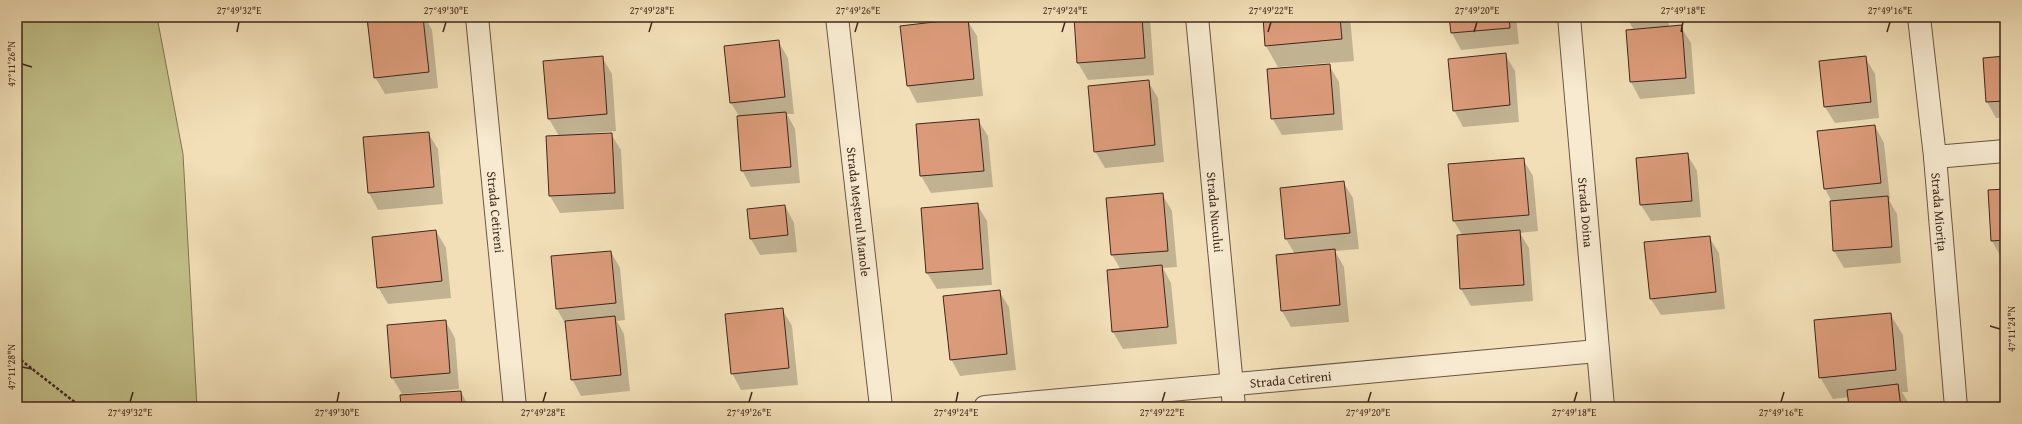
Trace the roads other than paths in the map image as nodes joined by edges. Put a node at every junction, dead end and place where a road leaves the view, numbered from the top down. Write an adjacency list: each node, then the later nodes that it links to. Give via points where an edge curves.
1 (477, 17): 10 (street, Strada Cetireni)
2 (837, 17): 11 (street, Strada Meșterul Manole)
3 (1197, 17): 9 (street, Strada Nucului)
4 (1569, 17): 8 (street, Strada Doina)
5 (1919, 17): 7 (street, Strada Miorița)
6 (2005, 151): 7 (street)
7 (1935, 157): 15 (street, Strada Miorița)
8 (1597, 352): 9 (street, Strada Cetireni); 14 (street, Strada Doina)
9 (1232, 386): 12 (street, Strada Cetireni); 13 (street, Strada Nucului)
10 (515, 407)
11 (881, 407)
12 (985, 407)
13 (1234, 407)
14 (1603, 407)
15 (1956, 407)

